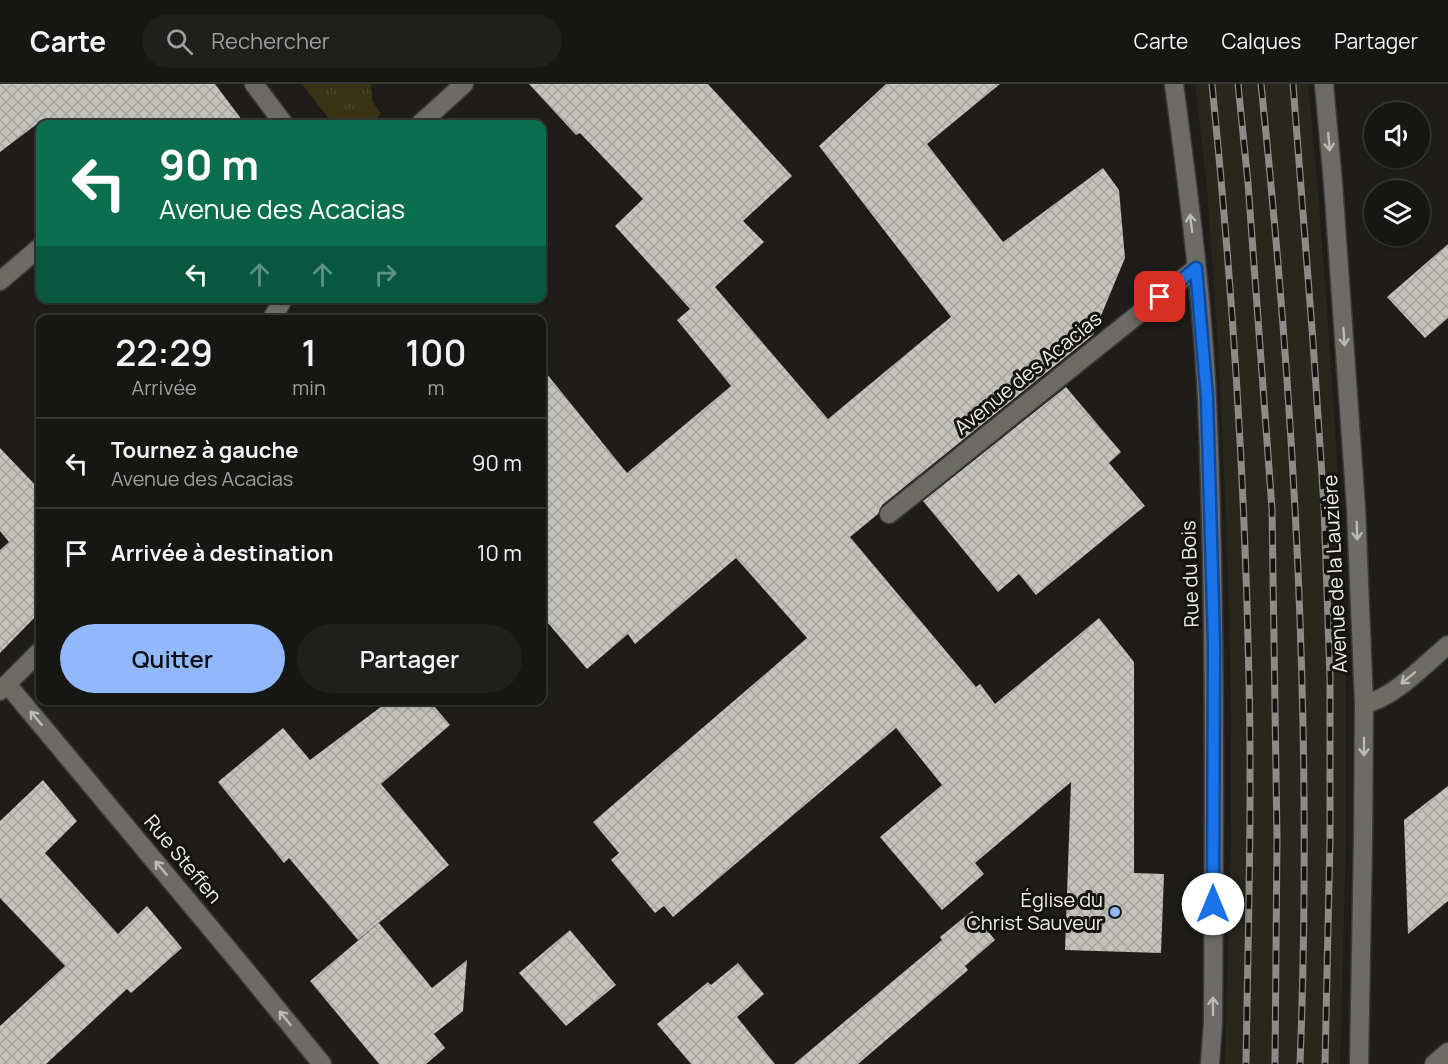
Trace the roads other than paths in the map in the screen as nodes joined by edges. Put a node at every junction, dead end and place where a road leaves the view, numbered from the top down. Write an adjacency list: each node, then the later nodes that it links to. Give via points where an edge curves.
1 (254, 84): 5 (street)
2 (464, 84): 6 (street)
3 (1174, 84): 8 (street, Rue du Bois, one-way to 3)
4 (1324, 84): 14 (street, Avenue de la Lauzière, one-way to 14, via 1355,496)
5 (282, 120)
6 (424, 120)
7 (36, 250): 9 (street)
8 (1196, 268): 10 (street, Avenue des Acacias); 17 (street, Rue du Bois, one-way to 8, via 1214,644 1207,397)
9 (0, 281)
10 (889, 514)
11 (1448, 645): 14 (street, one-way to 14, via 1391,692)
12 (36, 655): 13 (street)
13 (4, 688): 16 (street, Rue Steffen, one-way to 13)
14 (1364, 704): 18 (street, Avenue de la Lauzière, one-way to 18)
15 (1448, 1052): 19 (street)
16 (322, 1064)
17 (1210, 1064)
18 (1359, 1064)
19 (1434, 1064)

